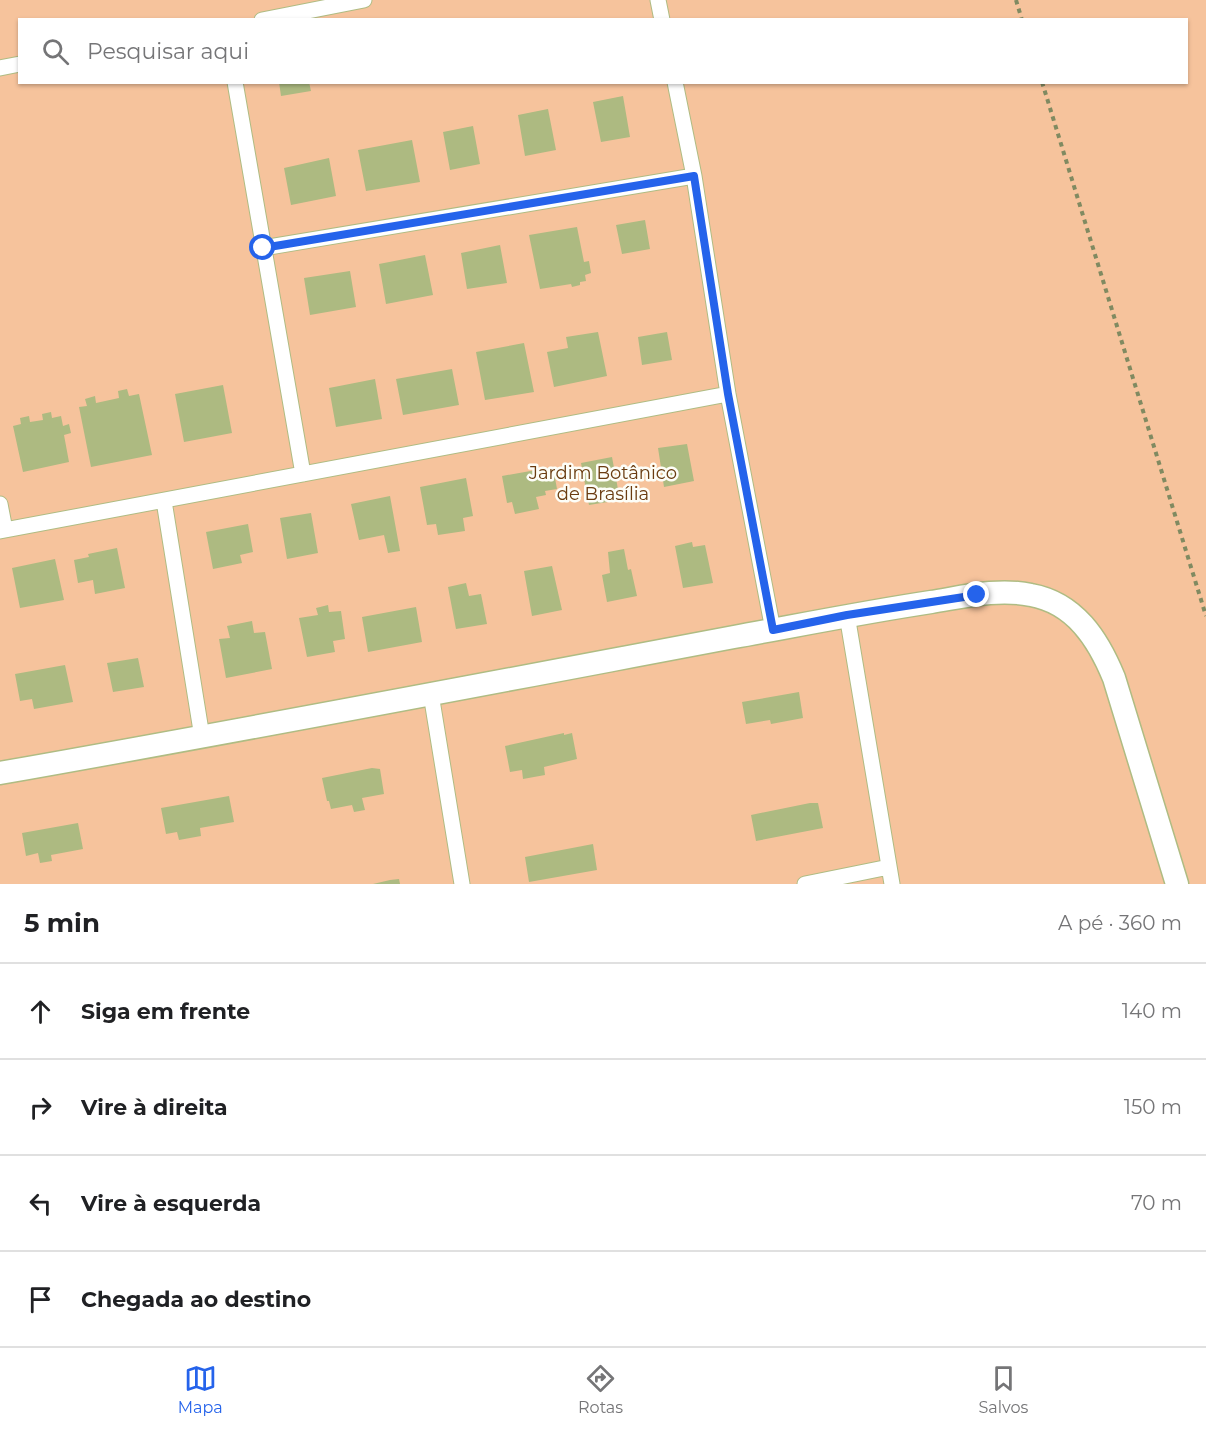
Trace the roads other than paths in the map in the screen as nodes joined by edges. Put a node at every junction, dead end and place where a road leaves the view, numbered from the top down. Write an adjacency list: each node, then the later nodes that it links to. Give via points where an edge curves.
1 (364, 0): 3 (street)
2 (658, 0): 4 (street)
3 (272, 18)
4 (662, 18)
5 (18, 64): 6 (street)
6 (0, 68)
7 (235, 84): 10 (street)
8 (675, 84): 9 (street)
9 (694, 176): 10 (street); 11 (street)
10 (263, 248): 12 (street)
11 (728, 394): 12 (street); 17 (street)
12 (303, 474): 13 (street)
13 (164, 501): 15 (street); 19 (street)
14 (0, 504): 15 (street)
15 (2, 531)
16 (847, 615): 17 (street); 21 (street); 25 (street, via 1011,593 1051,602 1080,620 1104,654 1114,678)
17 (773, 630): 18 (street)
18 (431, 694): 19 (street); 22 (street)
19 (202, 737): 20 (street)
20 (0, 773)
21 (889, 867): 23 (street); 24 (street)
22 (462, 884)
23 (805, 884)
24 (892, 884)
25 (1177, 884)

